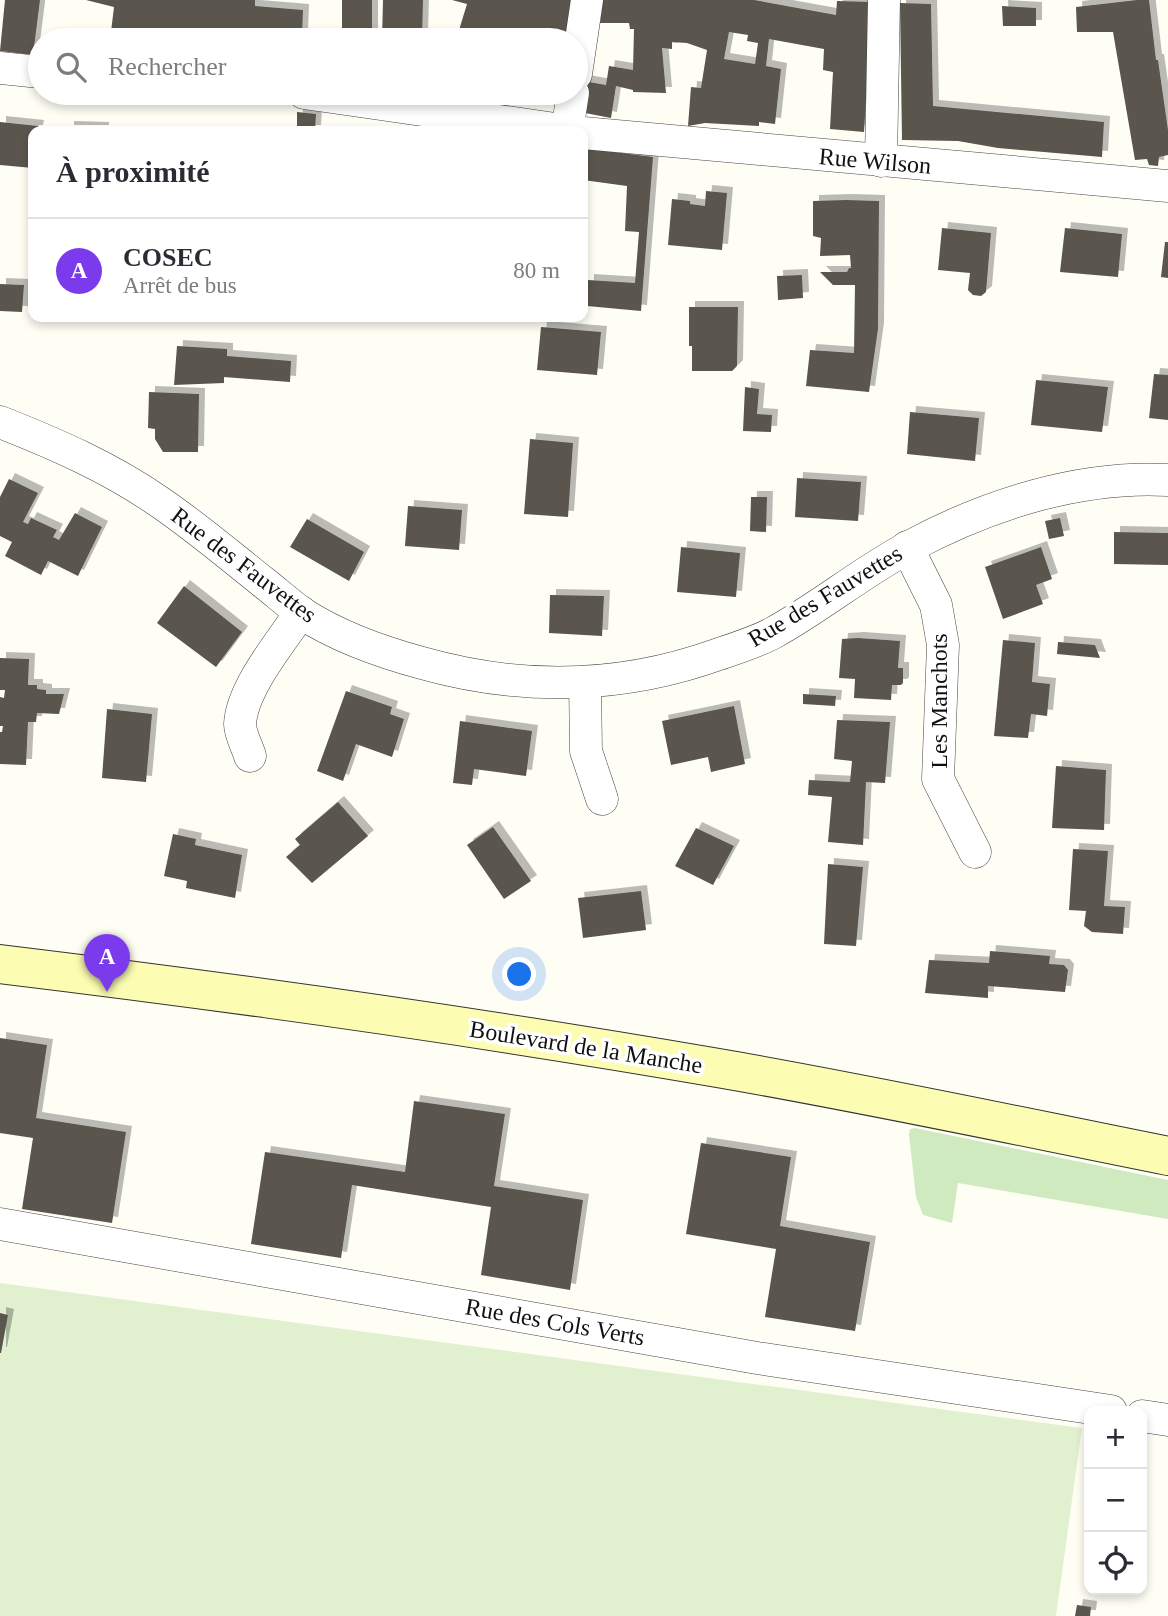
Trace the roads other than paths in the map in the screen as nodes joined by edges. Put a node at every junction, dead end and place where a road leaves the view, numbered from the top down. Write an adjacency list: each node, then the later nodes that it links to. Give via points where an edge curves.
1 (587, 0): 3 (street)
2 (884, 0): 11 (street)
3 (583, 28)
4 (0, 68): 5 (street)
5 (28, 71)
6 (387, 105): 8 (street)
7 (571, 105): 9 (street)
8 (533, 126)
9 (569, 126)
10 (588, 133): 11 (street, Rue Wilson)
11 (881, 162): 12 (street, Rue Wilson)
12 (1168, 186)
13 (0, 422): 16 (street, Rue des Fauvettes, via 67,449 158,501)
14 (1168, 480): 15 (street, Rue des Fauvettes, via 1145,478 1082,486 1028,498 963,520)
15 (907, 547): 17 (street, Rue des Fauvettes, via 771,634 695,663); 20 (street, Les Manchots, via 936,605 943,645 938,779)
16 (301, 612): 17 (street, Rue des Fauvettes, via 337,633 422,664 485,677); 18 (street, via 245,703 240,726)
17 (585, 684): 19 (street, via 586,751)
18 (250, 756)
19 (602, 799)
20 (975, 852)
21 (0, 964): 22 (main road, Boulevard de la Manche, via 178,986 718,1068)
22 (1168, 1156)
23 (0, 1224): 24 (street, Rue des Cols Verts, via 757,1358)
24 (1084, 1407)
25 (1147, 1417): 26 (street)
26 (1168, 1420)

